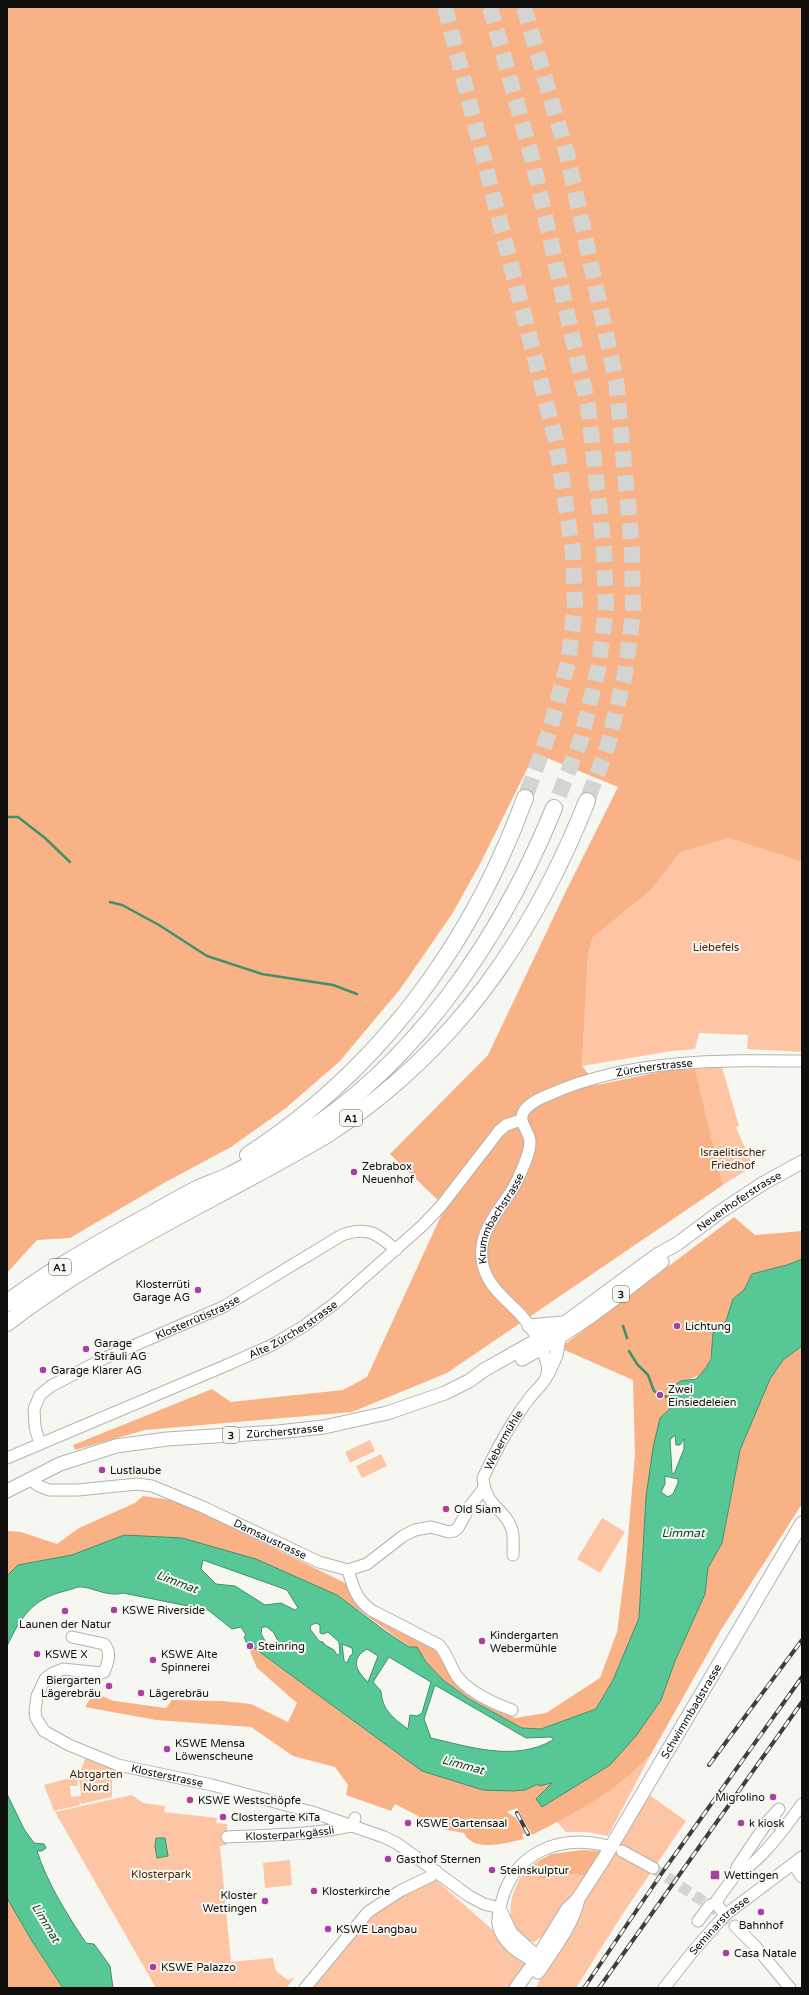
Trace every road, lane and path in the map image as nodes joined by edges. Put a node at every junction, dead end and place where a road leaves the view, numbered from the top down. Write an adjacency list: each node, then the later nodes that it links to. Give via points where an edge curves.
1 (525, 798): 7 (highway, A1, via 500,862 471,920 436,974 394,1028 356,1068 310,1110 276,1136)
2 (586, 801): 11 (highway, A1, via 546,890 504,963 462,1018 409,1072 367,1107 328,1134 91,1266 44,1295)
3 (554, 808): 7 (highway, A1, via 522,879 488,938 441,1005 401,1051 354,1096 320,1122 234,1173)
4 (802, 1060): 5 (street, Zürcherstrasse, via 745,1060 650,1066 613,1074 541,1098 527,1107)
5 (522, 1120): 9 (street, Alte Zürcherstrasse, via 499,1131 441,1206); 13 (street, Krummbachstrasse, via 529,1137 527,1157 512,1191 488,1227 482,1253 484,1269 492,1285)
6 (802, 1162): 8 (main road, Neuenhoferstrasse / 3, via 756,1188)
7 (196, 1189): 10 (highway, A1, via 77,1256)
8 (678, 1244): 12 (main road, Neuenhoferstrasse / 3, via 656,1255); 14 (main road, Neuenhoferstrasse / 3, via 656,1266)
9 (396, 1250): 17 (street, Alte Zürcherstrasse, via 316,1318 272,1345); 17 (street, Klosterrütistrasse, via 372,1232 348,1233 223,1307 72,1374 45,1390 36,1401 34,1420)
10 (7, 1303)
11 (7, 1323)
12 (566, 1323): 13 (main road); 15 (main road, Neuenhoferstrasse / 3)
13 (529, 1326): 15 (street, Krummbachstrasse)
14 (559, 1339): 15 (main road, Neuenhoferstrasse / 3); 16 (main road, via 556,1355)
15 (540, 1345): 16 (street); 19 (main road, Zürcherstrasse / 3, via 484,1370 469,1381 405,1407 354,1421 294,1431 175,1438 129,1444 79,1457)
16 (548, 1373): 20 (street, Webermühle, via 521,1410 489,1465 483,1478)
17 (40, 1444): 18 (street, Alte Zürcherstrasse)
18 (7, 1458)
19 (28, 1479): 21 (main road, Zürcherstrasse / 3); 24 (street, Damsaustrasse, via 49,1490 137,1484 152,1486 318,1562)
20 (484, 1488): 23 (street, via 492,1505 505,1516 512,1530); 24 (street, via 454,1531 431,1527 415,1530 367,1564)
21 (7, 1491)
22 (802, 1523): 41 (main road, Schwimmbadstrasse)
23 (513, 1556)
24 (348, 1570): 26 (street, via 361,1603 439,1645 446,1652 456,1675 466,1685)
25 (72, 1637): 30 (street, Klosterstrasse, via 104,1644 109,1654 107,1665 101,1673 63,1669 45,1679 37,1696 35,1711 39,1724 50,1736 118,1765 196,1780)
26 (512, 1710)
27 (802, 1804): 31 (street)
28 (779, 1809): 29 (street)
29 (768, 1821): 31 (street); 39 (street, via 737,1866)
30 (354, 1822): 32 (street, Klosterparkgässli, via 332,1830); 38 (street, Klosterstrasse, via 392,1840)
31 (786, 1826): 39 (street, via 743,1871)
32 (227, 1837)
33 (604, 1845): 43 (street, via 565,1843 539,1851 511,1878)
34 (622, 1852): 37 (street)
35 (802, 1857): 36 (street, Seminarstrasse)
36 (793, 1864): 40 (street); 44 (street, Seminarstrasse)
37 (653, 1868)
38 (436, 1871): 43 (street, Klosterstrasse, via 469,1896 484,1904); 52 (street, via 368,1912)
39 (736, 1874): 42 (street, via 720,1894)
40 (802, 1878)
41 (578, 1899): 47 (main road, Schwimmbadstrasse, via 567,1910); 50 (main road, Schwimmbadstrasse, via 575,1914)
42 (717, 1903): 44 (street); 45 (street, via 710,1906)
43 (500, 1908): 48 (street, via 512,1933); 49 (street, via 500,1928 510,1945)
44 (725, 1915): 54 (street, Seminarstrasse)
45 (698, 1921)
46 (735, 1926): 55 (street)
47 (546, 1942): 48 (street); 50 (main road, Schwimmbadstrasse)
48 (521, 1943): 50 (street, via 533,1952)
49 (523, 1956): 50 (street); 51 (street)
50 (538, 1962): 51 (main road, Schwimmbadstrasse)
51 (526, 1982): 53 (main road, Schwimmbadstrasse)
52 (305, 1988)
53 (516, 1988)
54 (664, 1988)
55 (790, 1988)

